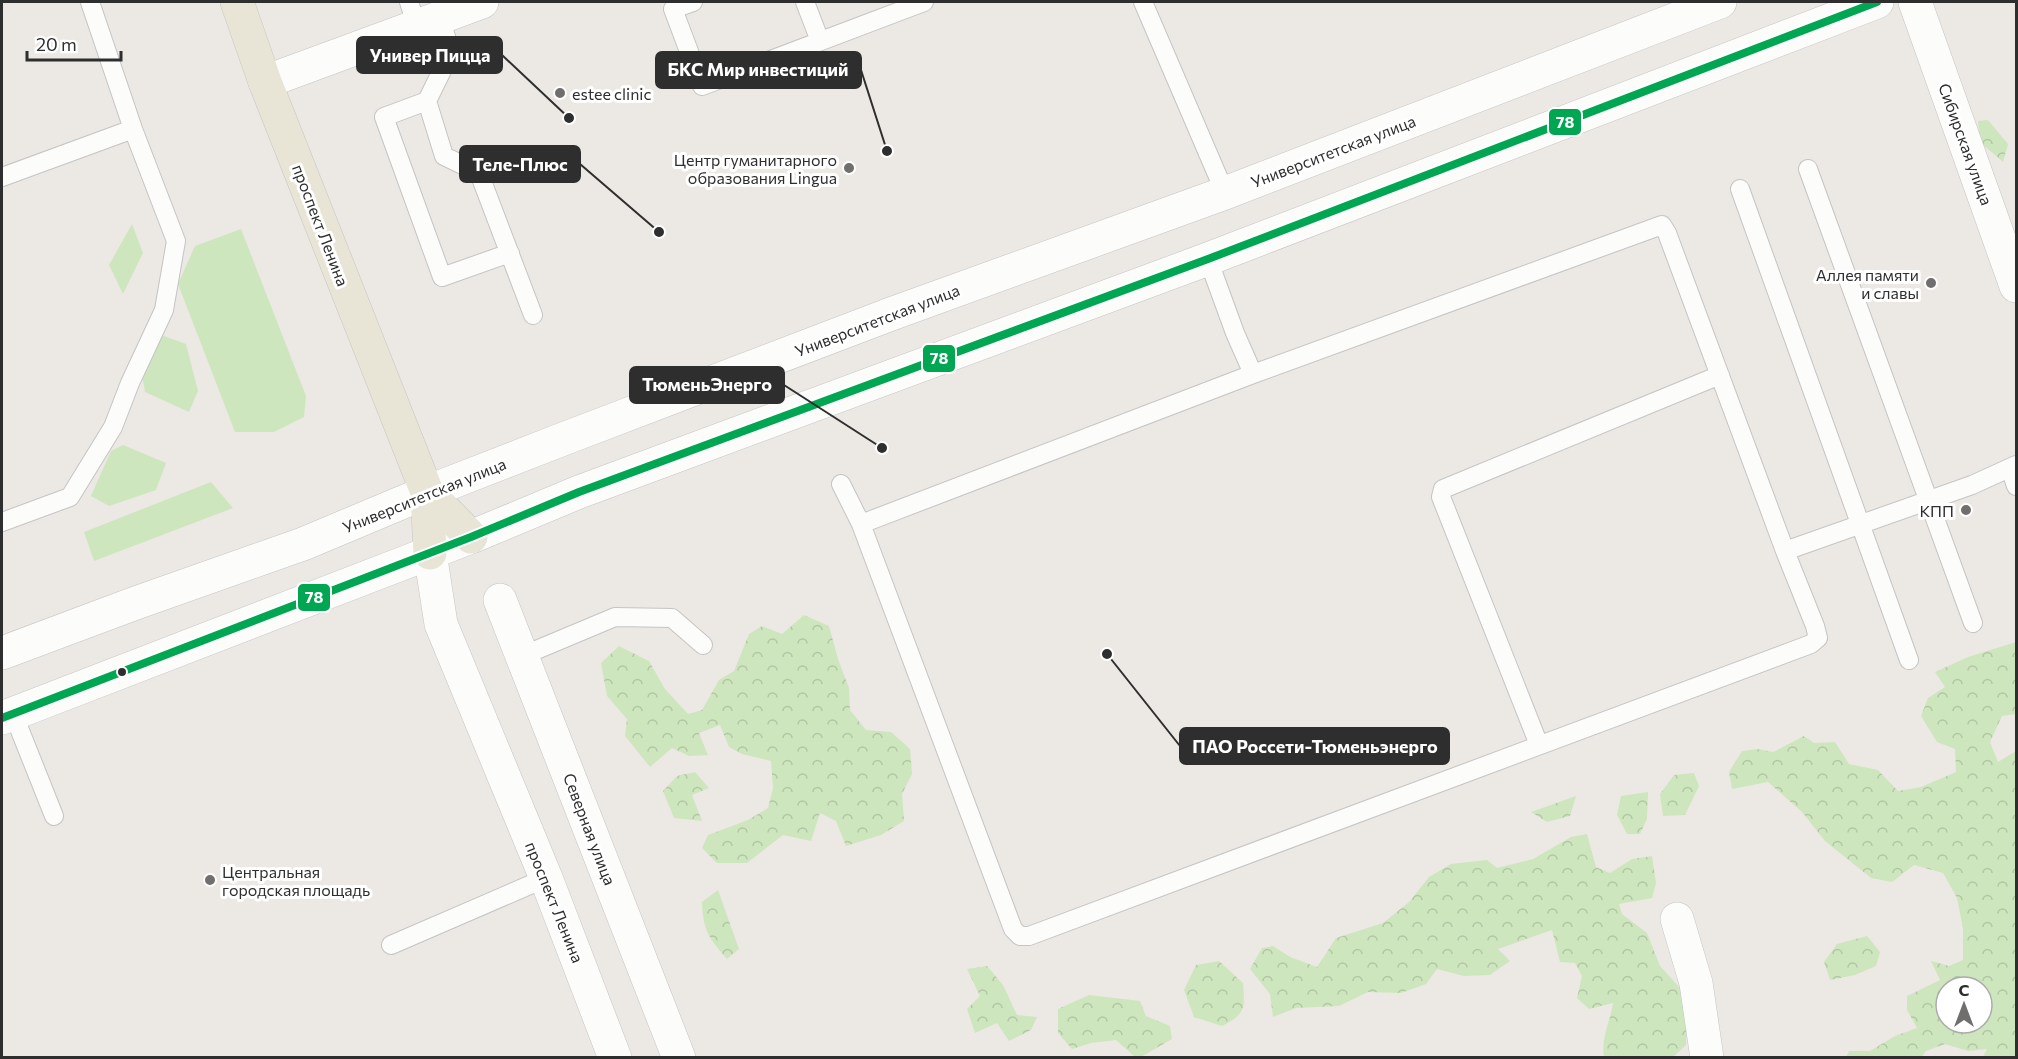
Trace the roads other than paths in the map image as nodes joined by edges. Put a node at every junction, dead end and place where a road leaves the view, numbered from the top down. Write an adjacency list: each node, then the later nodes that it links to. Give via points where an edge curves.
1 (90, 2): 15 (lane)
2 (237, 2): 13 (main road, проспект Ленина)
3 (482, 2): 11 (main road)
4 (693, 2): 12 (lane, via 673,9 702,86)
5 (805, 2): 12 (lane)
6 (924, 2): 12 (lane)
7 (1143, 2): 19 (lane)
8 (1720, 2): 19 (main road, Университетская улица)
9 (1877, 2): 21 (main road)
10 (1915, 2): 22 (main road, Сибирская улица)
11 (422, 15): 13 (main road); 14 (lane, via 451,52)
12 (820, 41)
13 (266, 82): 29 (main road, проспект Ленина)
14 (427, 101): 20 (lane, via 444,156 479,173); 20 (lane, via 384,117 442,277)
15 (134, 129): 17 (lane); 31 (lane, via 176,242 164,310 113,428 70,497)
16 (1809, 169): 30 (lane)
17 (2, 177)
18 (1740, 189): 33 (lane)
19 (1225, 192): 29 (main road, Университетская улица, via 891,314)
20 (510, 253): 23 (lane)
21 (1208, 259): 24 (lane); 34 (main road, via 579,492)
22 (2016, 286)
23 (533, 315)
24 (1253, 374): 25 (lane, via 1662,225); 32 (lane)
25 (1720, 375): 35 (lane); 44 (lane, via 1443,489 1441,498)
26 (2013, 467): 28 (lane); 30 (lane)
27 (841, 484): 32 (lane)
28 (2016, 486)
29 (427, 492): 34 (main road); 36 (main road, проспект Ленина); 40 (main road, Университетская улица, via 303,544)
30 (1929, 500): 33 (lane); 38 (lane)
31 (2, 522)
32 (861, 524): 44 (lane, via 1013,929 1020,936 1040,932)
33 (1860, 524): 35 (lane); 42 (lane)
34 (471, 537): 36 (main road)
35 (1785, 551): 44 (lane, via 1818,638)
36 (430, 553): 43 (main road); 46 (main road, проспект Ленина, via 441,624)
37 (500, 600): 41 (main road, Северная улица)
38 (1973, 623)
39 (704, 645): 41 (lane, via 672,618 615,616)
40 (2, 653)
41 (522, 656): 50 (main road, Северная улица)
42 (1909, 660)
43 (7, 716): 45 (lane)
44 (1539, 745)
45 (54, 816)
46 (546, 878): 48 (lane); 49 (main road, проспект Ленина)
47 (1677, 919): 51 (main road, via 1696,983)
48 (391, 945)
49 (615, 1058)
50 (679, 1058)
51 (1707, 1058)

